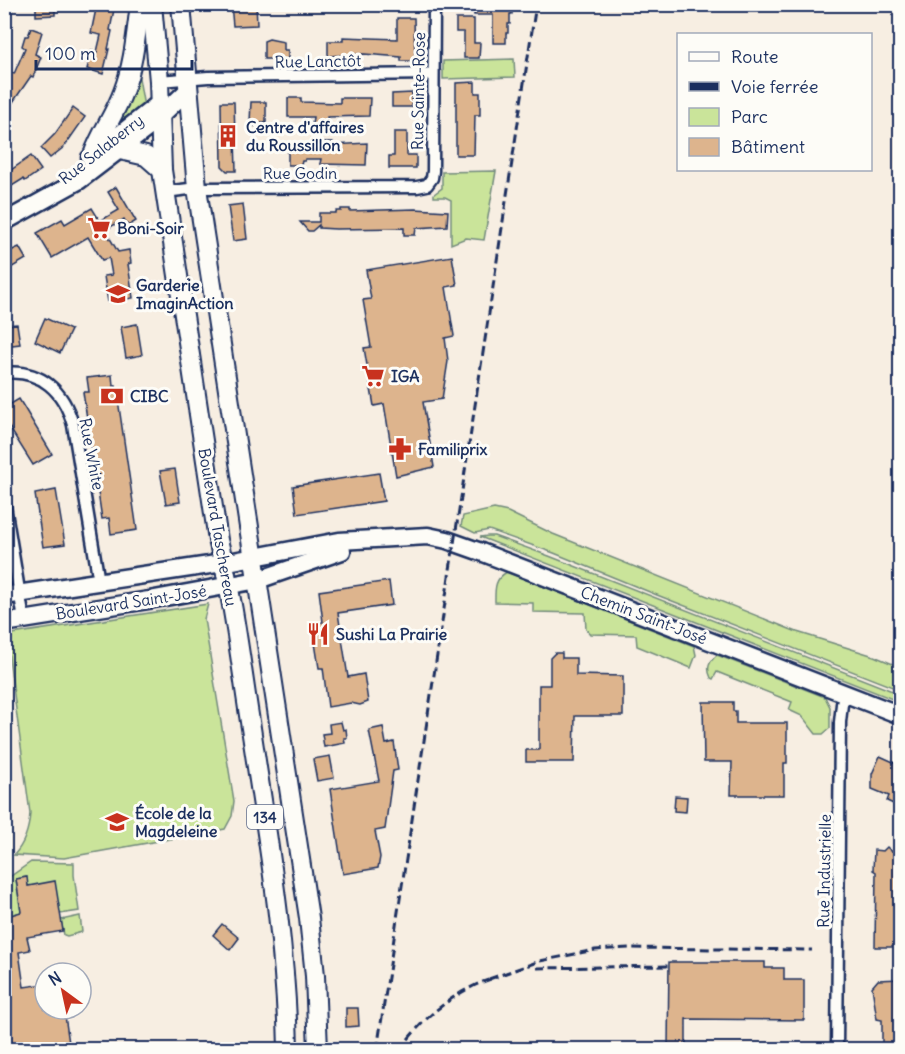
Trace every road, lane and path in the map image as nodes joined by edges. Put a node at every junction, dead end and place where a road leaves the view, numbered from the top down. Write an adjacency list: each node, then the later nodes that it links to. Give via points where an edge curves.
1 (7, 4): 6 (street)
2 (140, 4): 12 (main road, via 126,86)
3 (152, 4): 8 (main road, Boulevard Taschereau / 134)
4 (181, 4): 9 (main road, Boulevard Taschereau / 134)
5 (434, 4): 7 (street, Rue Sainte-Rose)
6 (4, 12)
7 (433, 74): 9 (street, Rue Lanctôt); 14 (street, Rue Sainte-Rose)
8 (159, 81): 9 (street, Rue Lanctôt); 10 (main road, Boulevard Taschereau / 134)
9 (192, 82): 10 (street, Rue Salaberry); 15 (main road, Boulevard Taschereau / 134)
10 (160, 109): 11 (street, Rue Salaberry); 12 (street, Rue Salaberry); 13 (main road, Boulevard Taschereau / 134)
11 (120, 150): 13 (main road, via 146,156); 17 (street, Rue Salaberry, via 80,180)
12 (93, 155): 17 (street, Rue Salaberry)
13 (162, 170): 16 (main road, Boulevard Taschereau / 134)
14 (432, 178): 15 (street, Rue Godin, via 420,187)
15 (197, 188): 16 (street, Rue Godin); 21 (main road, Boulevard Taschereau / 134)
16 (165, 192): 22 (main road, Boulevard Taschereau / 134)
17 (9, 219)
18 (4, 373): 24 (street, Rue White, via 25,373 41,379 55,390 68,411)
19 (4, 500): 26 (street)
20 (383, 539): 21 (street, Chemin Saint-José, via 339,541); 23 (street, Chemin Saint-José); 29 (street, Chemin Saint-José, via 428,536 459,544)
21 (254, 557): 22 (street, Boulevard Saint-José); 23 (main road, Boulevard Taschereau / 134)
22 (223, 563): 24 (street, Boulevard Saint-José); 25 (main road, Boulevard Taschereau / 134)
23 (258, 580): 25 (street, Boulevard Saint-José); 31 (main road, Boulevard Taschereau / 134)
24 (99, 582): 26 (street, Boulevard Saint-José)
25 (228, 586): 27 (street, Boulevard Saint-José); 32 (main road, Boulevard Taschereau / 134)
26 (12, 595): 27 (street)
27 (24, 620): 28 (street, Boulevard Saint-José)
28 (4, 623)
29 (846, 693): 30 (street, Chemin Saint-José); 37 (street, Rue Industrielle, via 840,722)
30 (900, 715)
31 (285, 751): 32 (main road); 33 (main road, Boulevard Taschereau / 134)
32 (255, 757): 34 (main road, Boulevard Taschereau / 134)
33 (311, 936): 34 (main road); 36 (main road, Boulevard Taschereau / 134)
34 (281, 940): 35 (main road, Boulevard Taschereau / 134)
35 (288, 1050)
36 (318, 1050)
37 (837, 1050)

